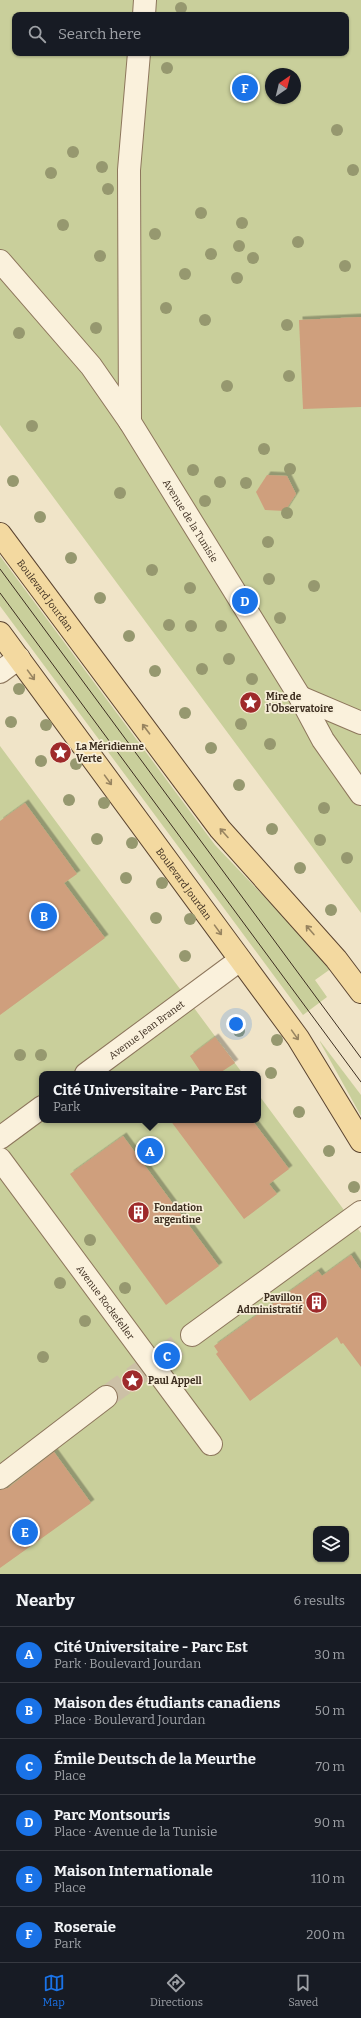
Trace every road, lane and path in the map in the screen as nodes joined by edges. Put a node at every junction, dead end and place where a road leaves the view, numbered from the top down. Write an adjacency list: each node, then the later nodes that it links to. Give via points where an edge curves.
1 (145, 0): 2 (street)
2 (144, 12)
3 (139, 56): 5 (street, via 129,170)
4 (0, 261): 5 (street, Avenue de la Tunisie, via 91,366)
5 (130, 422): 10 (street, Avenue de la Tunisie)
6 (0, 534): 14 (main road, Boulevard Jourdan, one-way to 6, via 331,954 220,830)
7 (0, 632): 8 (main road, Boulevard Jourdan)
8 (18, 658): 9 (street); 13 (main road, Boulevard Jourdan, one-way to 13)
9 (0, 672)
10 (300, 696): 11 (street); 12 (street, Avenue de la Tunisie, via 323,740)
11 (361, 723)
12 (361, 794)
13 (240, 960): 15 (street, Avenue Jean Branet); 18 (main road, Boulevard Jourdan, one-way to 18, via 298,1038)
14 (361, 992)
15 (90, 1071)
16 (39, 1109): 17 (street)
17 (0, 1138)
18 (361, 1141)
19 (0, 1160): 23 (street, Avenue Rockefeller)
20 (361, 1212): 21 (street)
21 (192, 1335)
22 (106, 1397): 24 (street)
23 (211, 1444)
24 (0, 1478)

